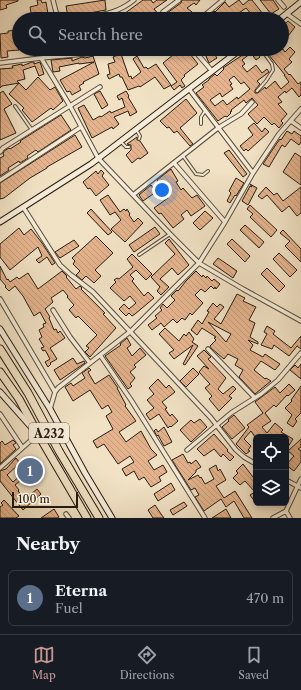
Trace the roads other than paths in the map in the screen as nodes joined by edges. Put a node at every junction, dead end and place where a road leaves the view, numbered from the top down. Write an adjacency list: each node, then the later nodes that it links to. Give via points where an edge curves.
1 (53, 0): 8 (street)
2 (134, 0): 9 (street)
3 (178, 0): 10 (street)
4 (223, 0): 11 (street)
5 (278, 0): 7 (street)
6 (301, 2): 12 (street)
7 (284, 7)
8 (56, 12)
9 (115, 12)
10 (163, 12)
11 (208, 12)
12 (289, 12)
13 (289, 15): 14 (street)
14 (301, 24)
15 (62, 56): 19 (street)
16 (199, 56): 21 (street)
17 (232, 56): 21 (street)
18 (266, 56): 24 (lane, via 273,70)
19 (41, 58): 20 (street); 27 (street)
20 (0, 63)
21 (212, 71): 23 (street)
22 (100, 87): 27 (street)
23 (189, 89): 29 (street); 35 (street)
24 (257, 91)
25 (252, 102): 33 (street, via 241,114)
26 (15, 106): 36 (lane)
27 (70, 106): 32 (street); 36 (street)
28 (301, 109): 30 (street)
29 (205, 111): 31 (lane, via 201,117); 33 (street)
30 (290, 121): 34 (street); 47 (street)
31 (201, 124)
32 (81, 127): 44 (street); 48 (street)
33 (218, 128): 43 (street); 47 (street)
34 (301, 128)
35 (136, 130): 37 (lane); 38 (street)
36 (32, 131): 41 (street)
37 (139, 139)
38 (120, 142): 40 (lane); 44 (street)
39 (0, 144): 41 (street)
40 (129, 147)
41 (3, 148): 42 (street)
42 (0, 152)
43 (183, 156): 45 (street); 46 (lane, via 196,174)
44 (98, 158): 49 (street); 50 (street)
45 (174, 163): 49 (street); 52 (street)
46 (208, 171)
47 (253, 173): 52 (street)
48 (0, 180)
49 (133, 195): 53 (street)
50 (23, 207): 51 (street); 60 (street, via 60,265 93,292)
51 (0, 222)
52 (225, 222): 55 (street)
53 (170, 234): 54 (lane); 55 (street)
54 (139, 255)
55 (199, 263): 58 (street); 60 (street)
56 (0, 299): 68 (street)
57 (53, 310): 65 (street)
58 (301, 321)
59 (0, 329): 70 (street)
60 (131, 331): 64 (street); 72 (street)
61 (0, 349): 85 (highway, A232)
62 (208, 349): 69 (street)
63 (301, 353): 69 (street, via 278,380)
64 (100, 355): 65 (street); 87 (street)
65 (90, 362): 68 (street)
66 (0, 372): 73 (highway, A232, via 19,399)
67 (0, 392): 73 (street)
68 (55, 392): 70 (street)
69 (255, 398): 72 (street)
70 (50, 409): 86 (street)
71 (0, 414): 74 (street)
72 (217, 426): 75 (street); 76 (street, via 236,450)
73 (38, 434): 74 (street); 84 (highway, A232)
74 (22, 447): 77 (street)
75 (187, 450)
76 (253, 462)
77 (0, 468)
78 (301, 479): 80 (street)
79 (289, 482): 80 (street)
80 (299, 487): 81 (street)
81 (286, 511): 88 (street); 89 (street)
82 (66, 514): 83 (street)
83 (69, 518)
84 (87, 518)
85 (99, 518)
86 (112, 518)
87 (204, 518)
88 (273, 518)
89 (290, 518)

